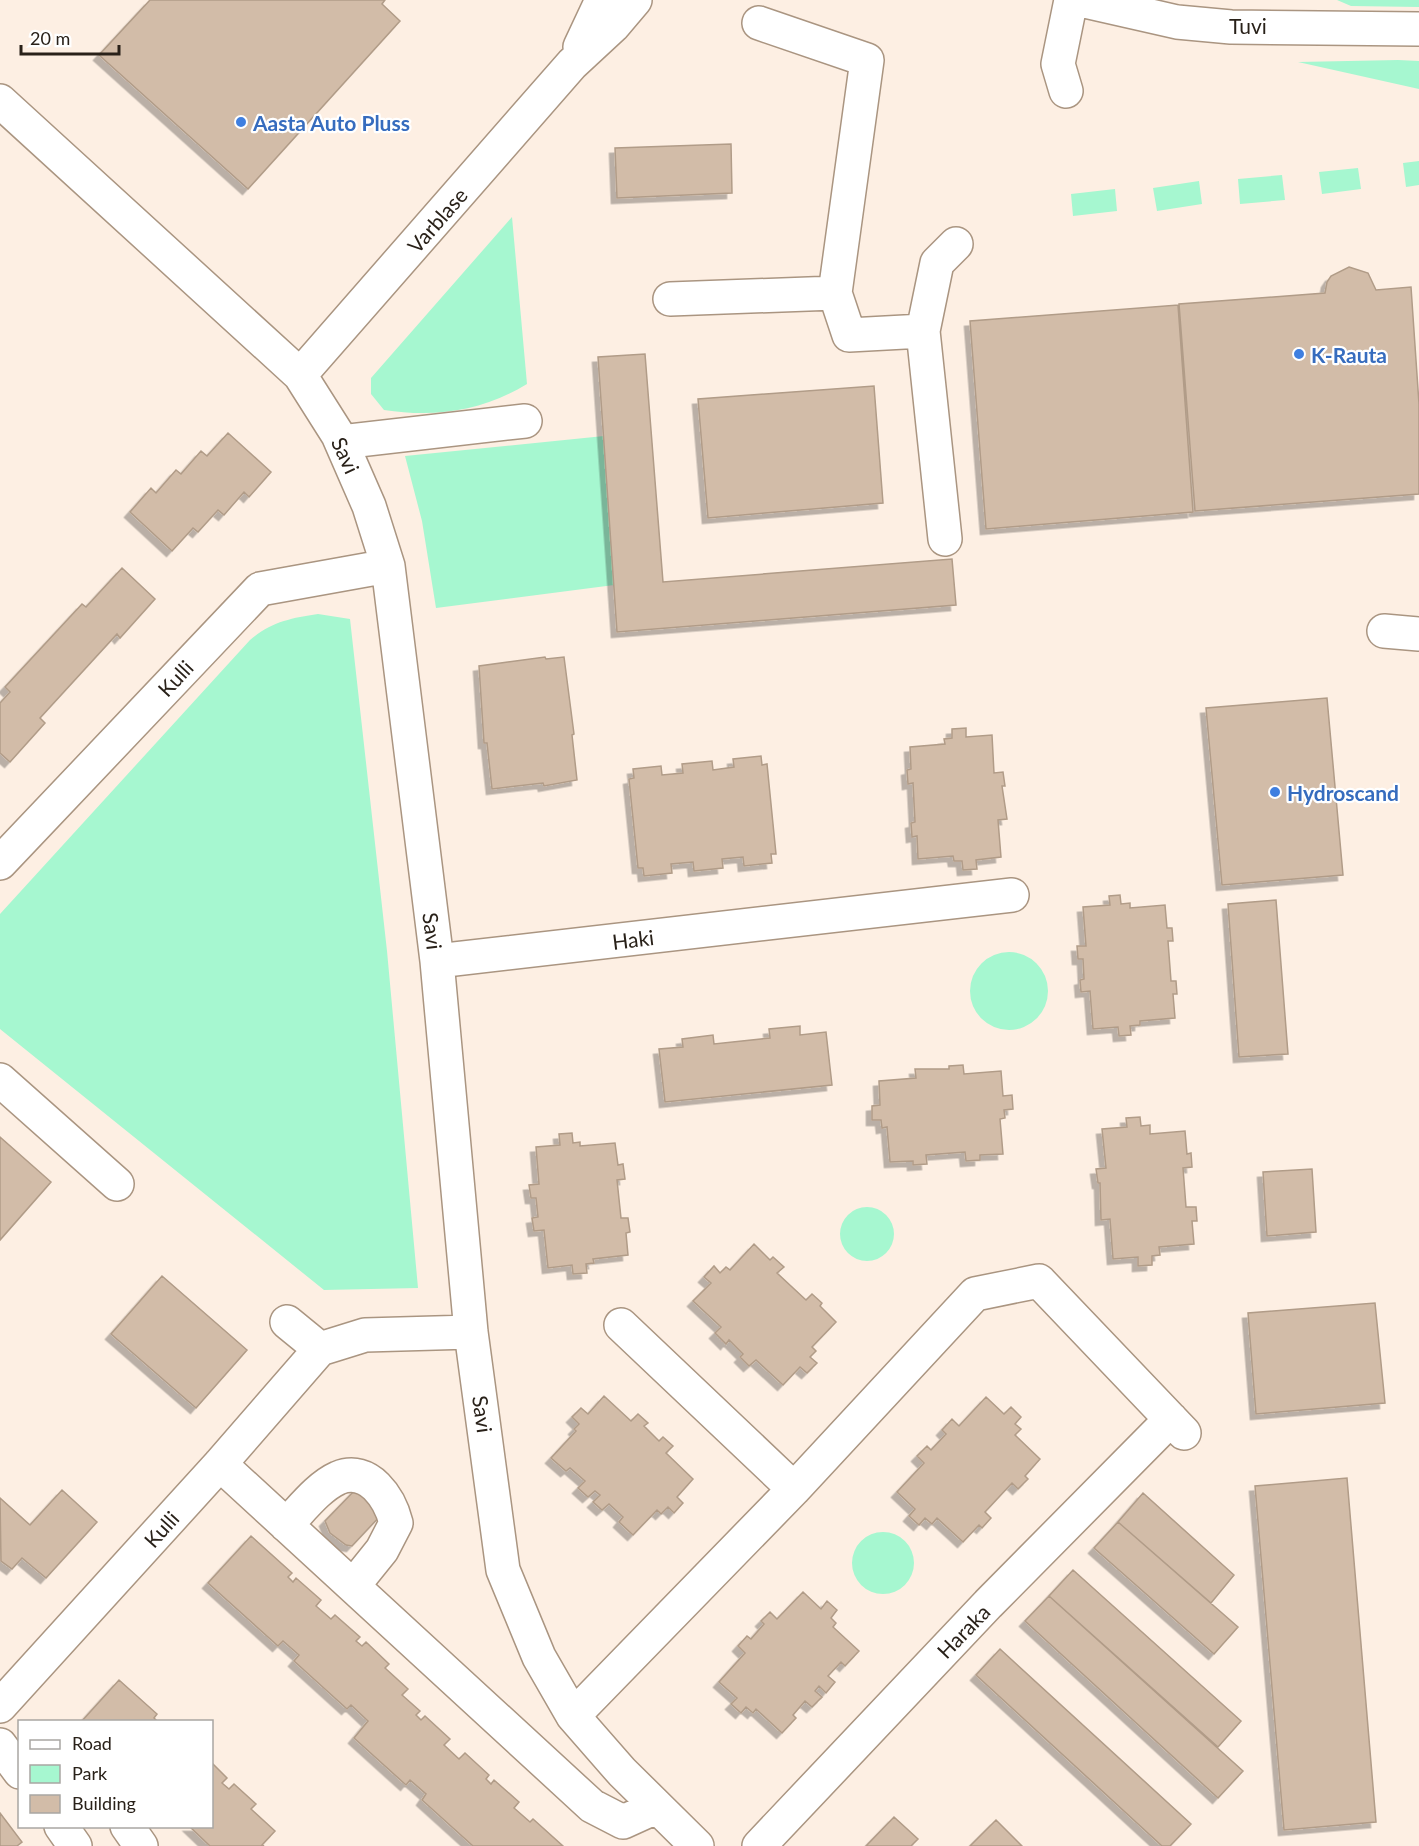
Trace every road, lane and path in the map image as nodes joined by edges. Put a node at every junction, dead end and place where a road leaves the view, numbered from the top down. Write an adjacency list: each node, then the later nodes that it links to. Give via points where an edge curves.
1 (602, 0): 8 (street, Varblase)
2 (635, 0): 8 (street, Varblase)
3 (1071, 0): 9 (street, via 1058,64)
4 (1080, 0): 5 (street, Tuvi, via 1177,22 1231,27)
5 (1264, 13): 7 (street, Tuvi)
6 (759, 23): 12 (street, via 867,60)
7 (1419, 29)
8 (572, 64): 15 (street, Varblase)
9 (1066, 91)
10 (0, 101): 15 (street, Savi)
11 (956, 244): 14 (street, via 936,263)
12 (835, 293): 13 (street); 14 (street, via 849,335)
13 (670, 298)
14 (923, 331): 18 (street)
15 (300, 375): 17 (street, Savi)
16 (525, 421): 17 (street)
17 (342, 442): 19 (street, Savi)
18 (945, 539)
19 (388, 566): 22 (street, Kulli, via 260,589); 24 (street, Savi)
20 (1384, 631): 21 (street)
21 (1419, 634)
22 (0, 863)
23 (1012, 895): 24 (street, Haki)
24 (437, 962): 29 (street, Savi)
25 (0, 1080): 26 (street)
26 (117, 1184)
27 (287, 1322): 30 (street)
28 (621, 1324): 32 (street)
29 (471, 1332): 30 (street, via 365,1335); 36 (street, Savi, via 503,1570 539,1657)
30 (320, 1349): 31 (street, Kulli)
31 (220, 1464): 33 (street); 35 (street, Kulli)
32 (794, 1489): 36 (street); 45 (street, Haraka, via 975,1294 1039,1281 1178,1426 988,1604)
33 (286, 1525): 34 (street); 34 (street, via 314,1496 339,1478 359,1477 381,1488 396,1523 382,1550)
34 (353, 1586): 39 (street, via 592,1806 623,1822)
35 (0, 1706)
36 (573, 1716): 39 (street, Savi)
37 (0, 1745): 38 (street)
38 (18, 1769)
39 (656, 1807): 44 (street, Savi)
40 (62, 1828): 42 (street)
41 (128, 1828): 43 (street)
42 (75, 1846)
43 (141, 1846)
44 (697, 1846)
45 (759, 1846)

